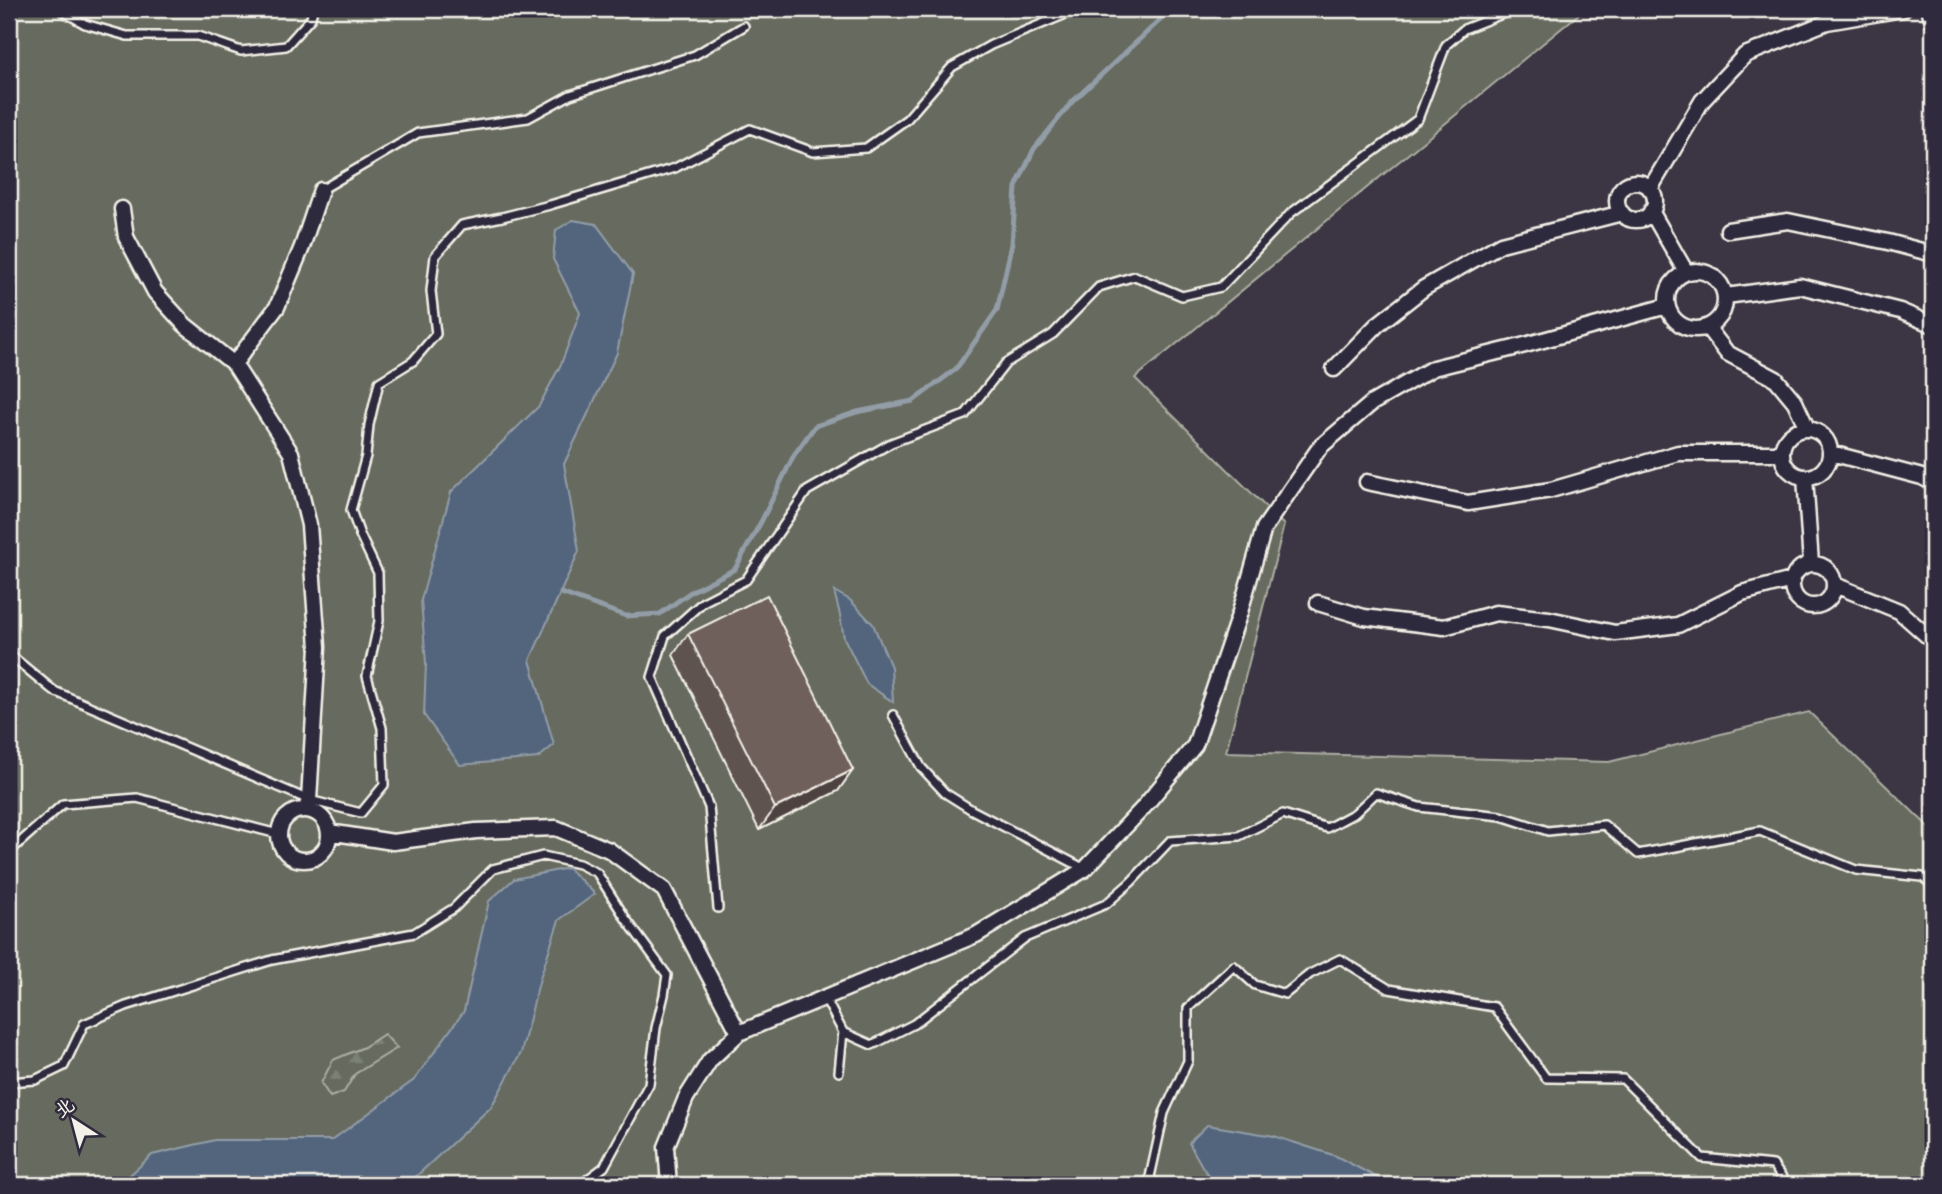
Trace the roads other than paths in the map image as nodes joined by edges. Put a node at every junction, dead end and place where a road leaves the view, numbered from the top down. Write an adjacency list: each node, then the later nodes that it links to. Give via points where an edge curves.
1 (59, 9): 2 (lane, via 85,24 127,36 198,36 242,51 286,46 311,18)
2 (313, 9)
3 (413, 9): 4 (lane)
4 (429, 9)
5 (1078, 9): 38 (lane, via 951,67 907,119 866,148 813,152 750,129 675,168 462,225 435,256 431,291 436,334 412,360 379,382 351,510 378,573 379,621 367,676 382,728 384,785 362,813)
6 (1515, 9): 44 (lane, via 1464,29 1446,45 1418,119 1291,213 1221,287 1182,296 1135,276 1099,287 1053,334 1006,363 965,415 891,443 807,491 746,580 703,602 665,636 652,677 709,807)
7 (1903, 9): 11 (street, via 1827,22 1745,55 1702,101)
8 (1929, 9): 9 (street)
9 (1933, 21)
10 (744, 26): 12 (lane, via 695,55 570,95 528,118 418,134)
11 (1650, 189): 14 (street); 15 (street, via 1632,183 1621,189 1617,201)
12 (321, 190): 23 (street, via 277,307)
13 (122, 209): 23 (street, via 126,237 155,292 185,325)
14 (1651, 211): 15 (street, via 1637,220); 18 (street)
15 (1622, 214): 24 (street, via 1502,244 1423,288 1377,325)
16 (1728, 230): 17 (street, via 1788,221)
17 (1933, 254)
18 (1686, 272): 19 (street, via 1712,275); 20 (street, via 1669,289)
19 (1726, 296): 21 (street, via 1800,286 1900,311); 22 (street, via 1722,315)
20 (1667, 306): 22 (street, via 1687,328); 42 (street, via 1433,368 1372,403 1320,447 1264,528 1195,745)
21 (1933, 326)
22 (1707, 327): 25 (street, via 1727,353 1776,379 1795,402)
23 (234, 364): 38 (street, via 291,453 309,525 318,647)
24 (1334, 369)
25 (1807, 428): 26 (street, via 1786,438); 27 (street, via 1821,433)
26 (1782, 453): 28 (street, via 1786,467); 29 (street, via 1678,453 1551,490 1468,503)
27 (1830, 453): 28 (street, via 1826,468); 30 (street)
28 (1805, 477): 31 (street)
29 (1367, 482)
30 (1933, 483)
31 (1811, 564): 32 (street, via 1799,569); 33 (street, via 1830,572)
32 (1792, 580): 33 (street, via 1794,594 1811,607 1830,598); 34 (street, via 1742,593 1678,625 1615,633 1496,613 1444,627 1364,617)
33 (1835, 585): 35 (street, via 1899,611)
34 (1318, 603)
35 (1933, 641)
36 (9, 654): 38 (lane, via 54,691)
37 (893, 715): 42 (lane, via 921,767 945,793)
38 (308, 805): 39 (street, via 322,816); 40 (street, via 284,819)
39 (329, 832): 40 (street, via 326,848 305,860 283,850); 47 (street, via 393,842 476,831 556,828 609,850 664,890)
40 (278, 834): 41 (lane, via 137,798 64,804)
41 (9, 852)
42 (1085, 869): 45 (street, via 976,935)
43 (1933, 885): 46 (lane, via 1923,877 1856,870 1760,831 1638,854 1604,825 1548,831 1501,816 1419,807 1376,793 1327,828 1283,814 1239,836 1170,841 1105,904 1025,938 915,1024 872,1045)
44 (718, 908)
45 (825, 998): 46 (lane); 47 (street)
46 (843, 1032): 48 (lane)
47 (739, 1033): 51 (street, via 710,1060 687,1098 666,1147)
48 (839, 1072)
49 (9, 1082): 50 (lane, via 34,1080 64,1066 83,1024 272,960 414,933 454,908 493,869 543,856 597,873 667,975 649,1084 604,1167)
50 (580, 1185)
51 (669, 1185)
52 (1155, 1185): 53 (lane, via 1150,1177 1164,1113 1188,1061 1188,1007 1234,966 1255,985 1285,994 1340,959 1389,989 1494,1007 1546,1078 1623,1079 1702,1158 1773,1165)
53 (1787, 1185)

